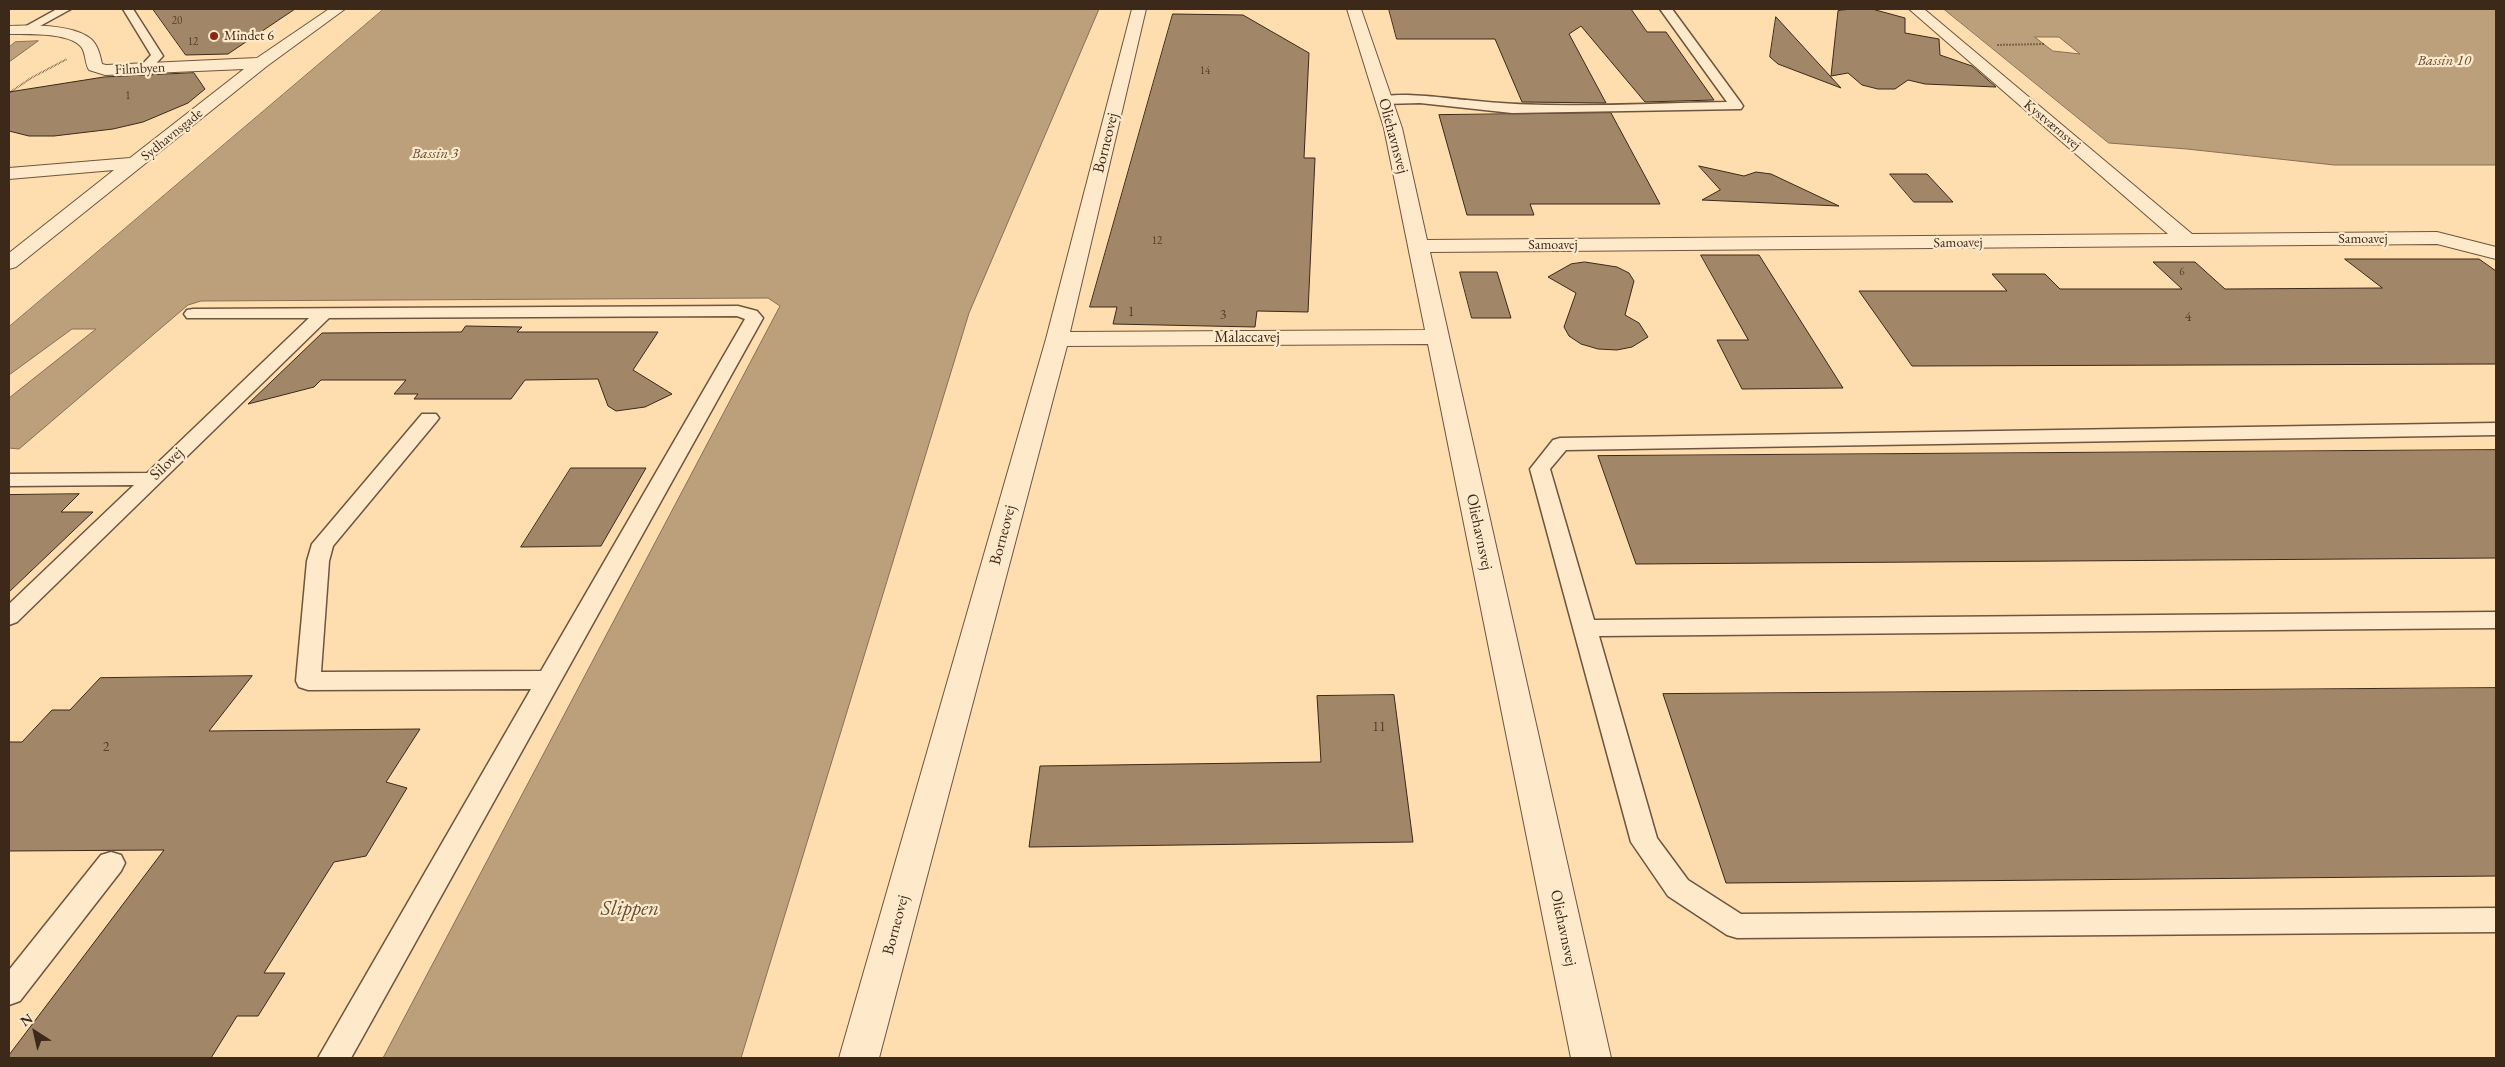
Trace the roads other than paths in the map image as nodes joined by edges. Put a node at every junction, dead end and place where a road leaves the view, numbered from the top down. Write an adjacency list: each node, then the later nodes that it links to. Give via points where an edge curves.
1 (66, 9): 8 (lane)
2 (128, 9): 10 (lane, via 157,56)
3 (338, 9): 9 (street, Sydhavnsgade)
4 (1139, 9): 21 (street, Borneovej)
5 (1354, 9): 11 (street, Oliehavnsvej)
6 (1666, 9): 11 (lane, via 1736,106 1512,109 1420,99)
7 (1916, 9): 14 (street, Kystværnsvej)
8 (17, 30): 10 (street, Filmbyen, via 66,34 85,42 95,67 105,70)
9 (261, 63): 10 (street, Filmbyen); 12 (street, Sydhavnsgade)
10 (144, 68)
11 (1384, 100): 15 (street, Oliehavnsvej)
12 (136, 163): 13 (street); 17 (street, Sydhavnsgade)
13 (9, 173)
14 (2187, 240): 15 (street, Samoavej); 16 (street, Samoavej, via 2437,238)
15 (1418, 246): 20 (street, Oliehavnsvej)
16 (2496, 253)
17 (9, 263)
18 (326, 312): 19 (lane); 24 (lane, Silovej); 29 (lane, via 738,312 754,318)
19 (193, 314)
20 (1438, 337): 21 (street, Malaccavej); 35 (street, Oliehavnsvej)
21 (1057, 339): 34 (street, Borneovej)
22 (429, 418): 29 (lane, via 323,544 318,561 308,681)
23 (2496, 429): 28 (lane, via 1560,444 1540,469)
24 (152, 478): 25 (lane); 26 (lane, Silovej)
25 (9, 480)
26 (9, 617)
27 (2496, 620): 28 (lane)
28 (1585, 628): 31 (lane, via 1645,842 1678,888 1736,926)
29 (549, 680): 33 (lane)
30 (111, 862): 32 (lane)
31 (2496, 920)
32 (9, 992)
33 (334, 1058)
34 (859, 1058)
35 (1591, 1058)

